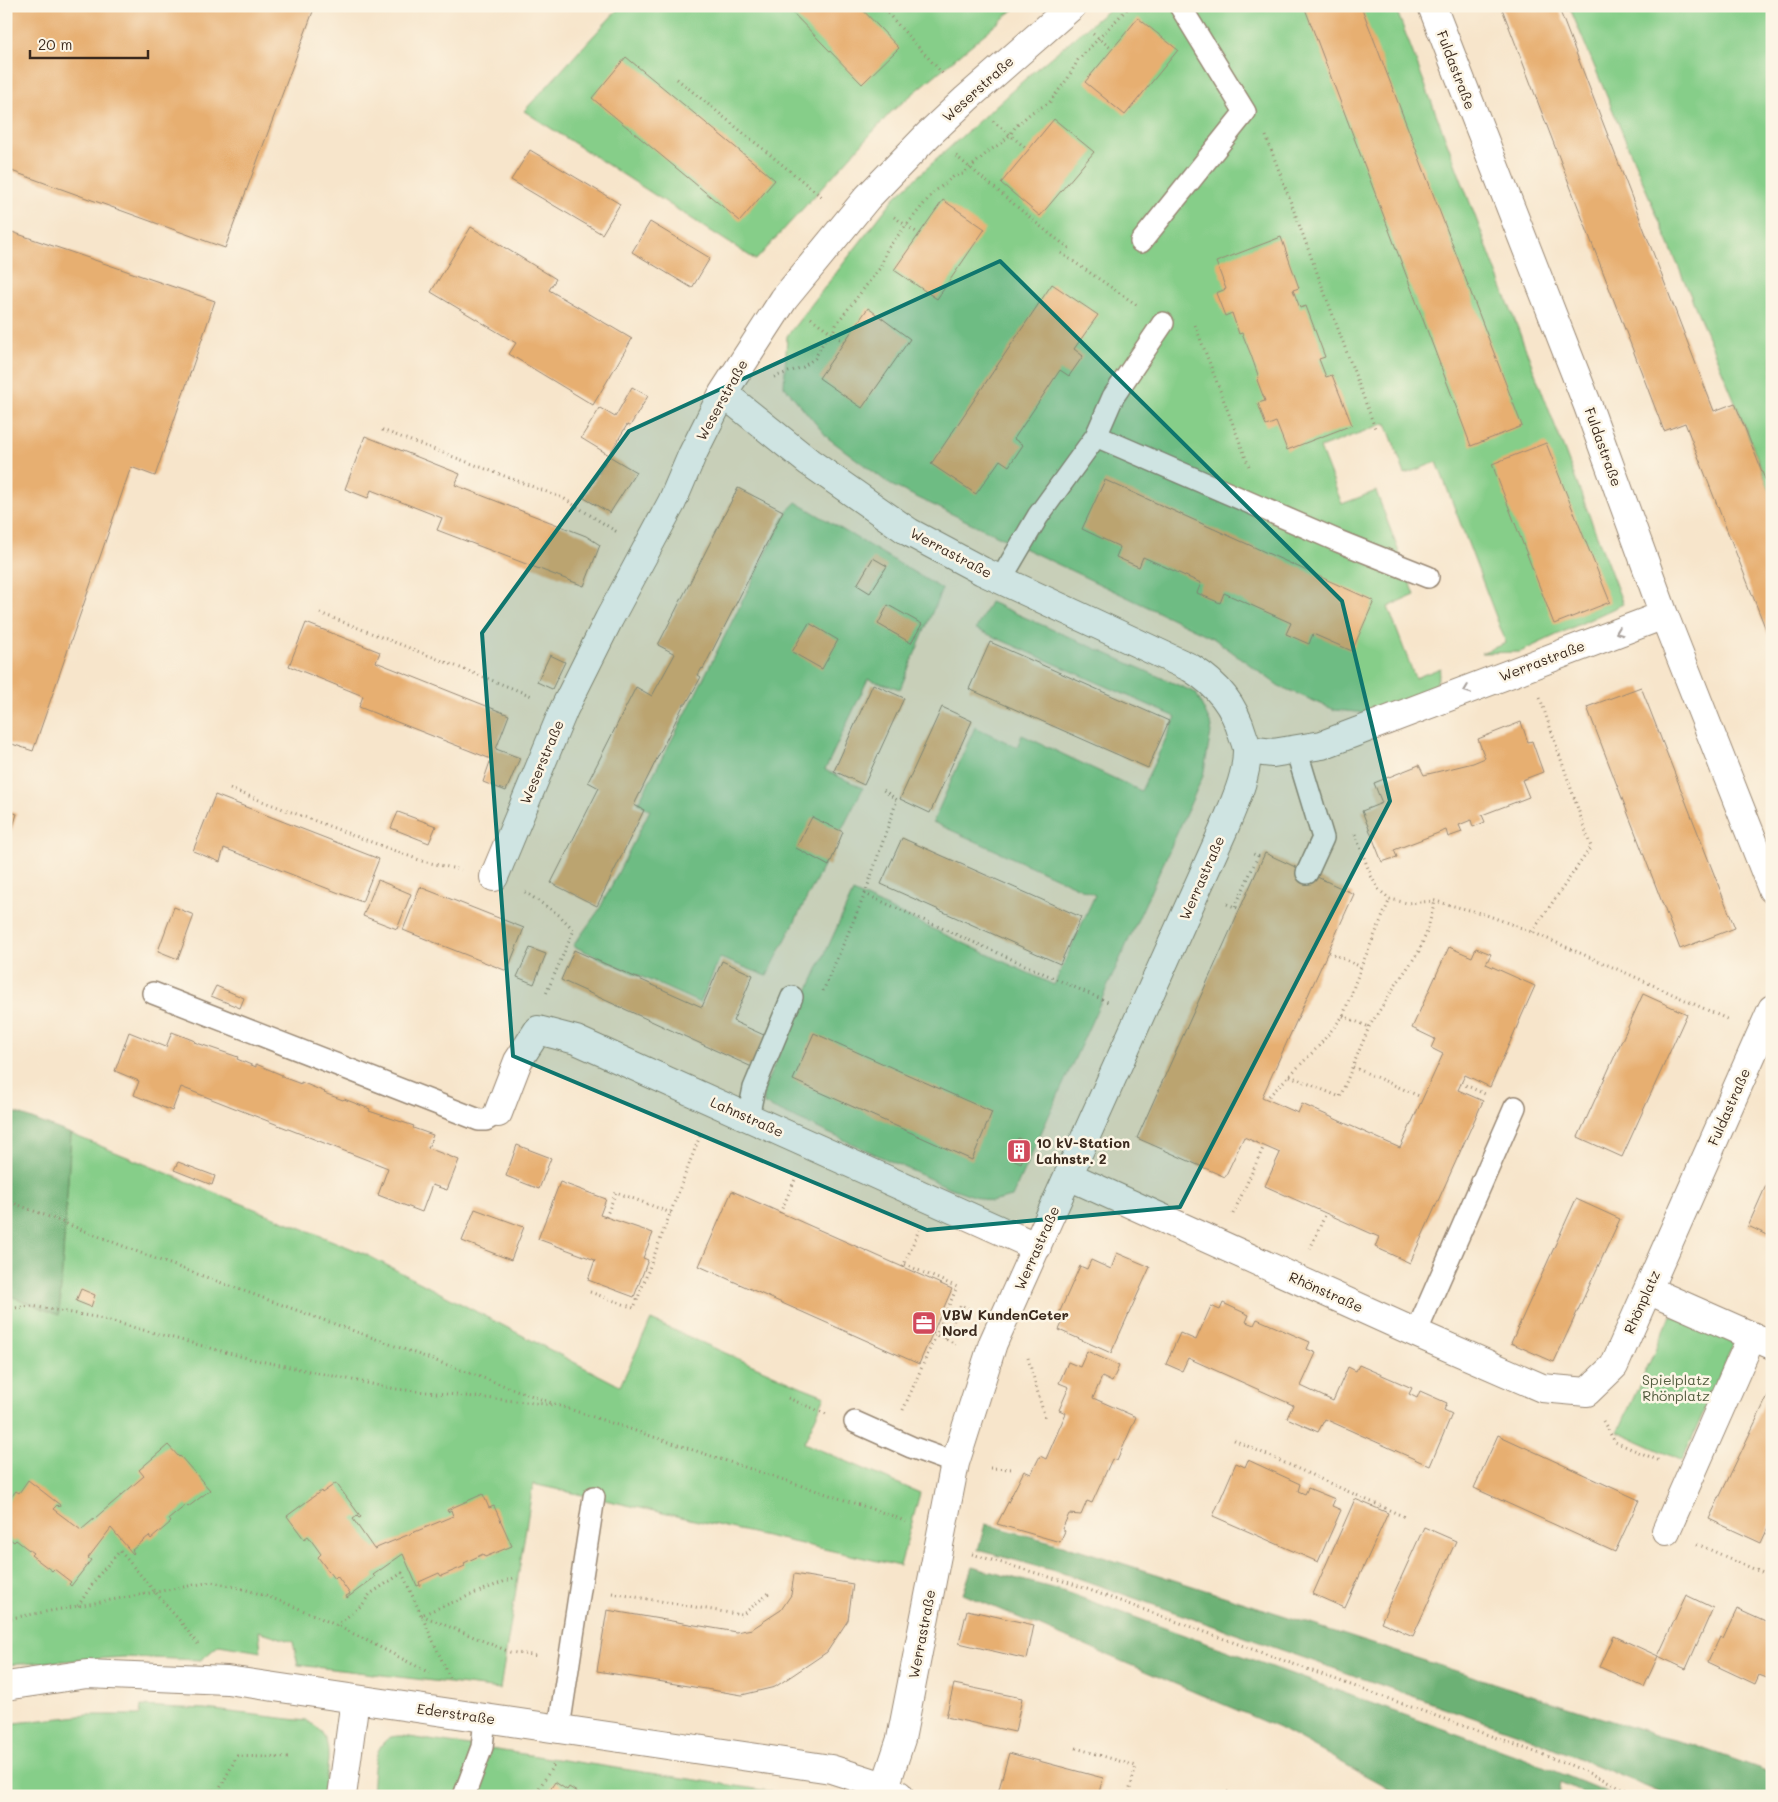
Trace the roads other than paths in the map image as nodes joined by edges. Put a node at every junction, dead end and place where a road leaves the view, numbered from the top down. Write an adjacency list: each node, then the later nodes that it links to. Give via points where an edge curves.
1 (1072, 6): 6 (street, Weserstraße, via 929,134 849,219 784,299)
2 (1180, 6): 4 (lane, via 1246,112)
3 (1432, 6): 10 (street, Fuldastraße, via 1588,406)
4 (1141, 242)
5 (1163, 323): 7 (lane, via 1113,398)
6 (723, 392): 9 (street, Werrastraße, via 809,462 909,532); 14 (street, Weserstraße, via 672,502 564,709)
7 (1096, 436): 8 (lane); 9 (lane, via 1038,516)
8 (1428, 577)
9 (1001, 579): 12 (street, Werrastraße, via 1191,668 1208,679 1239,720)
10 (1664, 615): 11 (street, Werrastraße, one-way to 11, via 1322,745); 15 (street, Fuldastraße)
11 (1296, 749): 12 (street, Werrastraße, via 1273,753); 13 (lane, via 1323,838)
12 (1247, 750): 22 (street, Werrastraße, via 1242,784 1229,816)
13 (1307, 873)
14 (494, 877)
15 (1772, 889)
16 (154, 993): 20 (lane, via 479,1120)
17 (792, 998): 21 (lane, via 754,1088)
18 (1772, 1009): 23 (street, Fuldastraße)
19 (1515, 1107): 26 (lane)
20 (498, 1113): 21 (street, Lahnstraße, via 518,1060 538,1030 576,1040)
21 (748, 1117): 24 (street, Lahnstraße)
22 (1069, 1176): 24 (street, Werrastraße); 26 (street, Rhönstraße)
23 (1685, 1204): 25 (street, Rhönplatz)
24 (1037, 1247): 30 (street, Werrastraße, via 994,1343)
25 (1648, 1290): 27 (street); 28 (street, Rhönplatz, via 1614,1366)
26 (1416, 1333): 28 (street, Rhönstraße, via 1542,1388)
27 (1762, 1340): 32 (street, via 1691,1474)
28 (1587, 1392)
29 (855, 1422): 30 (lane)
30 (955, 1463): 37 (street, Werrastraße)
31 (594, 1497): 36 (lane)
32 (1666, 1531)
33 (6, 1686): 34 (street, Ederstraße, via 87,1674 227,1680)
34 (355, 1699): 35 (street, Ederstraße); 38 (street)
35 (485, 1718): 36 (street, Ederstraße); 39 (lane, via 482,1747)
36 (559, 1728): 37 (street, Ederstraße, via 831,1769)
37 (889, 1793)
38 (342, 1796)
39 (464, 1796)

